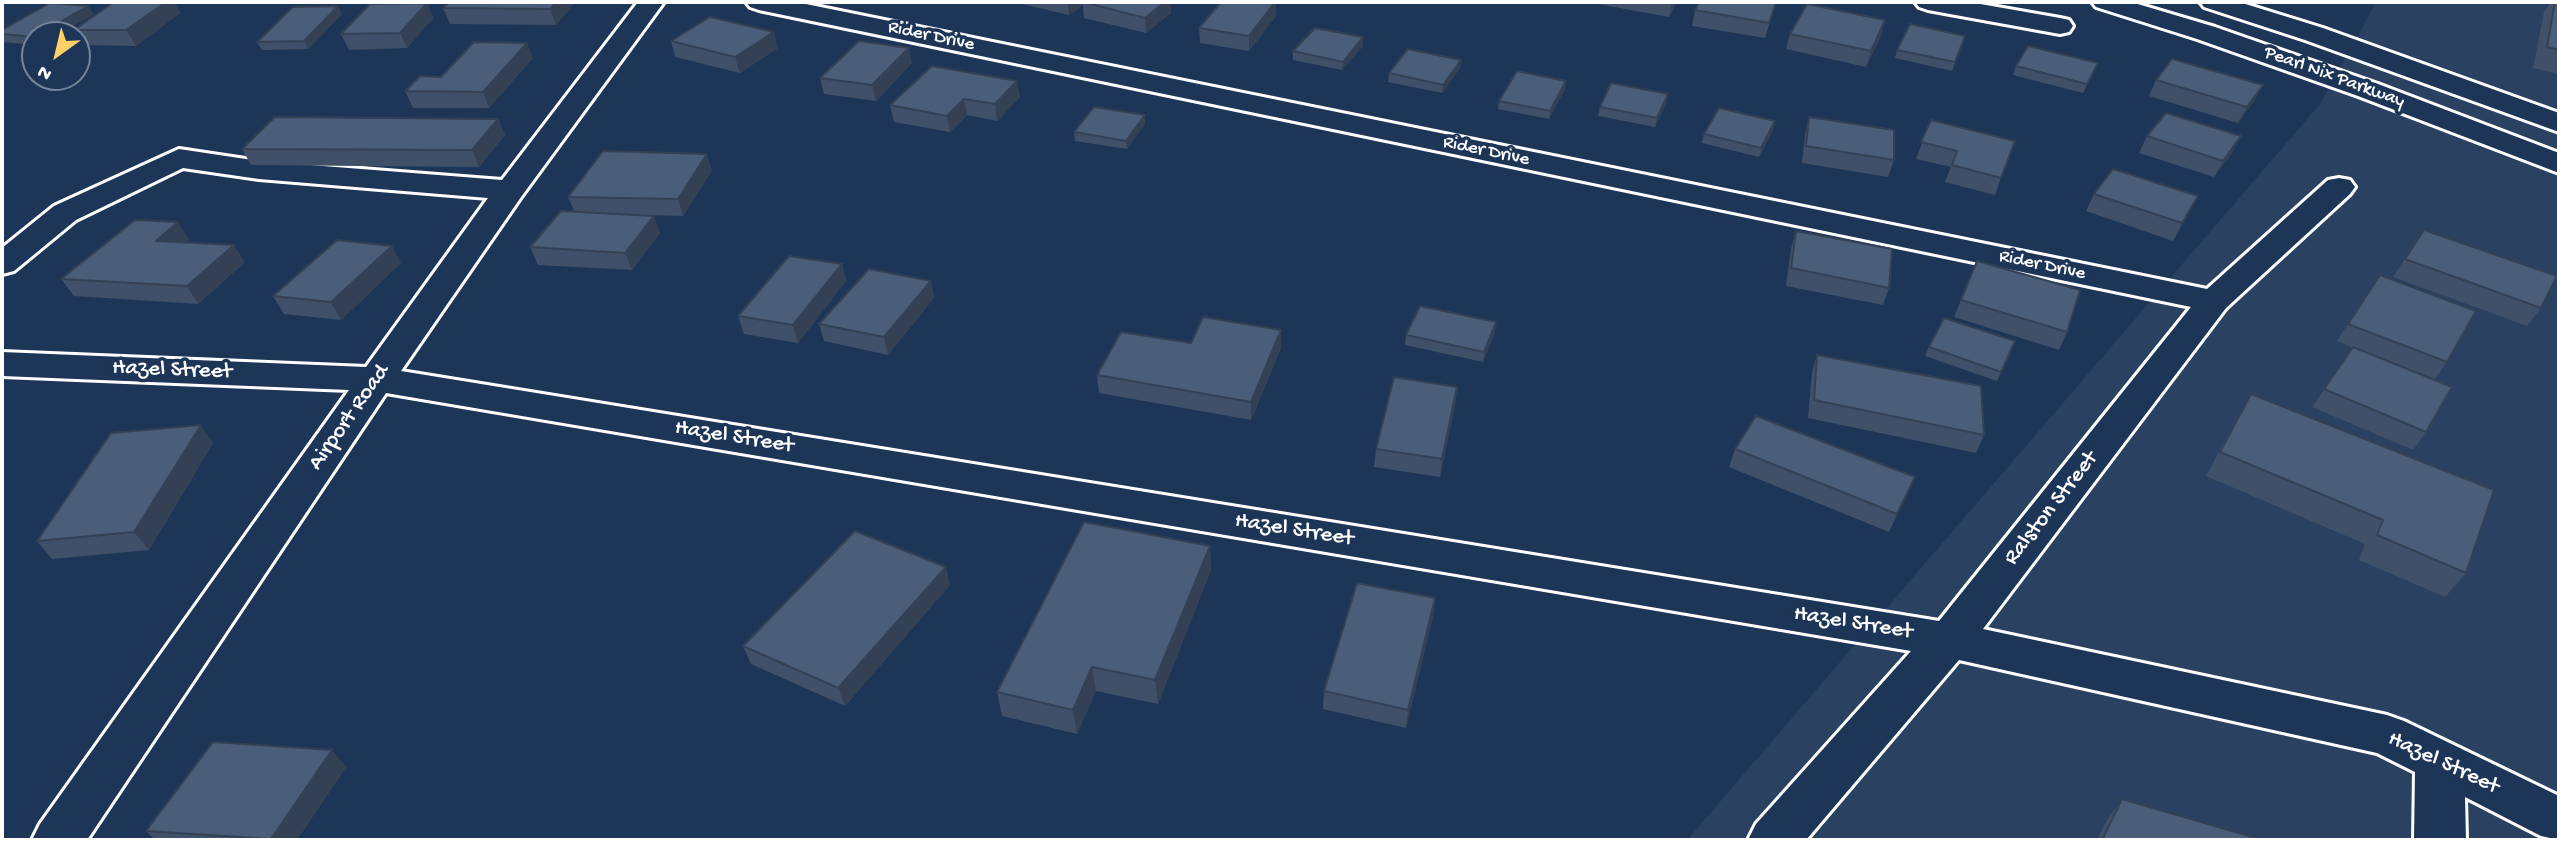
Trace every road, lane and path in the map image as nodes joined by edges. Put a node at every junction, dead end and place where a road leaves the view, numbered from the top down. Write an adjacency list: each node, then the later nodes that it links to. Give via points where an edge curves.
1 (651, 2): 10 (street, Airport Road)
2 (759, 2): 12 (street, Rider Drive)
3 (1928, 2): 6 (street)
4 (2105, 2): 8 (street, Pearl Nix Parkway, via 2368,90)
5 (2213, 2): 7 (street, Pearl Nix Parkway)
6 (2060, 26)
7 (2559, 123)
8 (2559, 164)
9 (2339, 187): 12 (street, Ralston Street)
10 (510, 190): 11 (street, via 259,170 179,158 65,213); 14 (street, Airport Road)
11 (2, 264)
12 (2214, 301): 15 (street, Ralston Street)
13 (2, 364): 14 (street, Hazel Street)
14 (376, 379): 15 (street, Hazel Street); 18 (street, Airport Road)
15 (1949, 640): 16 (street, Hazel Street, via 2388,735); 19 (street, Ralston Street)
16 (2440, 761): 17 (street, Hazel Street); 20 (street)
17 (2559, 820)
18 (58, 840)
19 (1774, 840)
20 (2441, 840)

